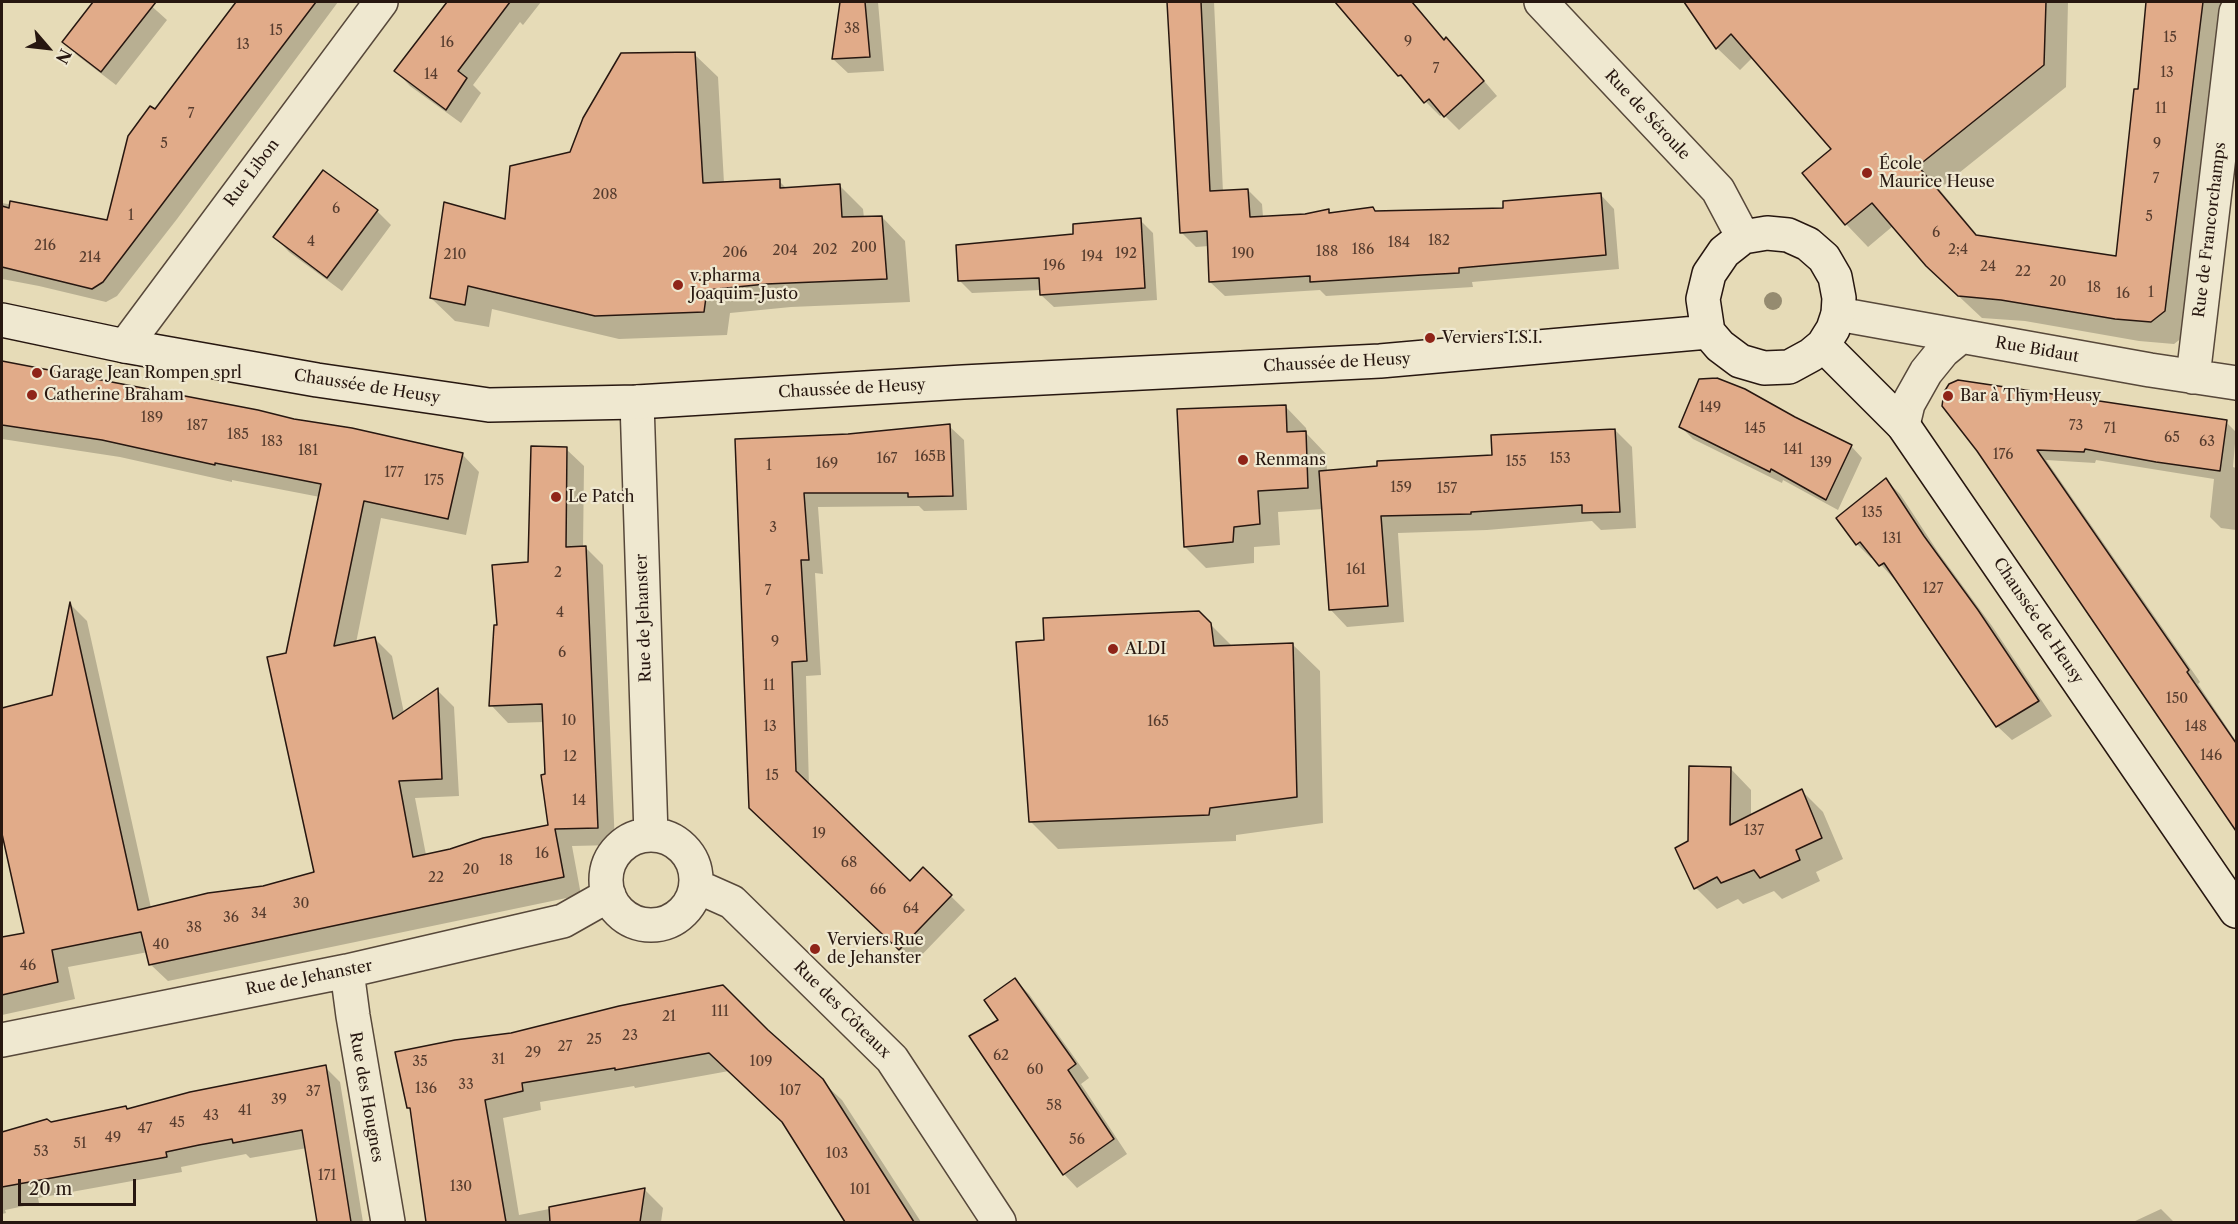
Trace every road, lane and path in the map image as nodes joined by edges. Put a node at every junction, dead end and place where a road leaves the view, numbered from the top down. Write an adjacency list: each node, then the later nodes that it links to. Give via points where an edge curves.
1 (381, 2): 10 (street, Rue Libon)
2 (1540, 2): 4 (street, Rue de Séroule, via 1718,190)
3 (2236, 12): 11 (street, Rue de Francorchamps)
4 (1743, 237): 5 (street, via 1788,235 1808,244 1824,258 1835,277); 7 (street, via 1724,252 1709,274 1703,299)
5 (1838, 314): 8 (street, Rue Bidaut); 9 (street)
6 (2, 320): 10 (street, Chaussée de Heusy)
7 (1708, 332): 9 (street, via 1740,362 1764,369 1789,367); 13 (street, Chaussée de Heusy, via 1380,362)
8 (1960, 337): 11 (street, Rue Bidaut); 14 (street, via 1926,372 1908,404)
9 (1823, 345): 14 (street, Chaussée de Heusy)
10 (125, 346): 13 (street, Chaussée de Heusy, via 317,381 489,405)
11 (2193, 377): 12 (street, Rue Bidaut)
12 (2236, 383)
13 (637, 402): 15 (street, Rue de Jehanster)
14 (1903, 425): 18 (street, Chaussée de Heusy)
15 (651, 835): 16 (street, via 663,836 685,850 696,874); 17 (street, via 634,838 620,847 610,861 606,877)
16 (696, 886): 17 (street, via 684,912 673,920 647,926 622,917); 22 (street, Rue des Côteaux, via 732,902 892,1059)
17 (609, 894): 19 (street, Rue de Jehanster, via 563,921)
18 (2236, 911)
19 (347, 972): 20 (street, Rue de Jehanster); 21 (street, Rue des Hougnes)
20 (2, 1040)
21 (388, 1222)
22 (999, 1222)

